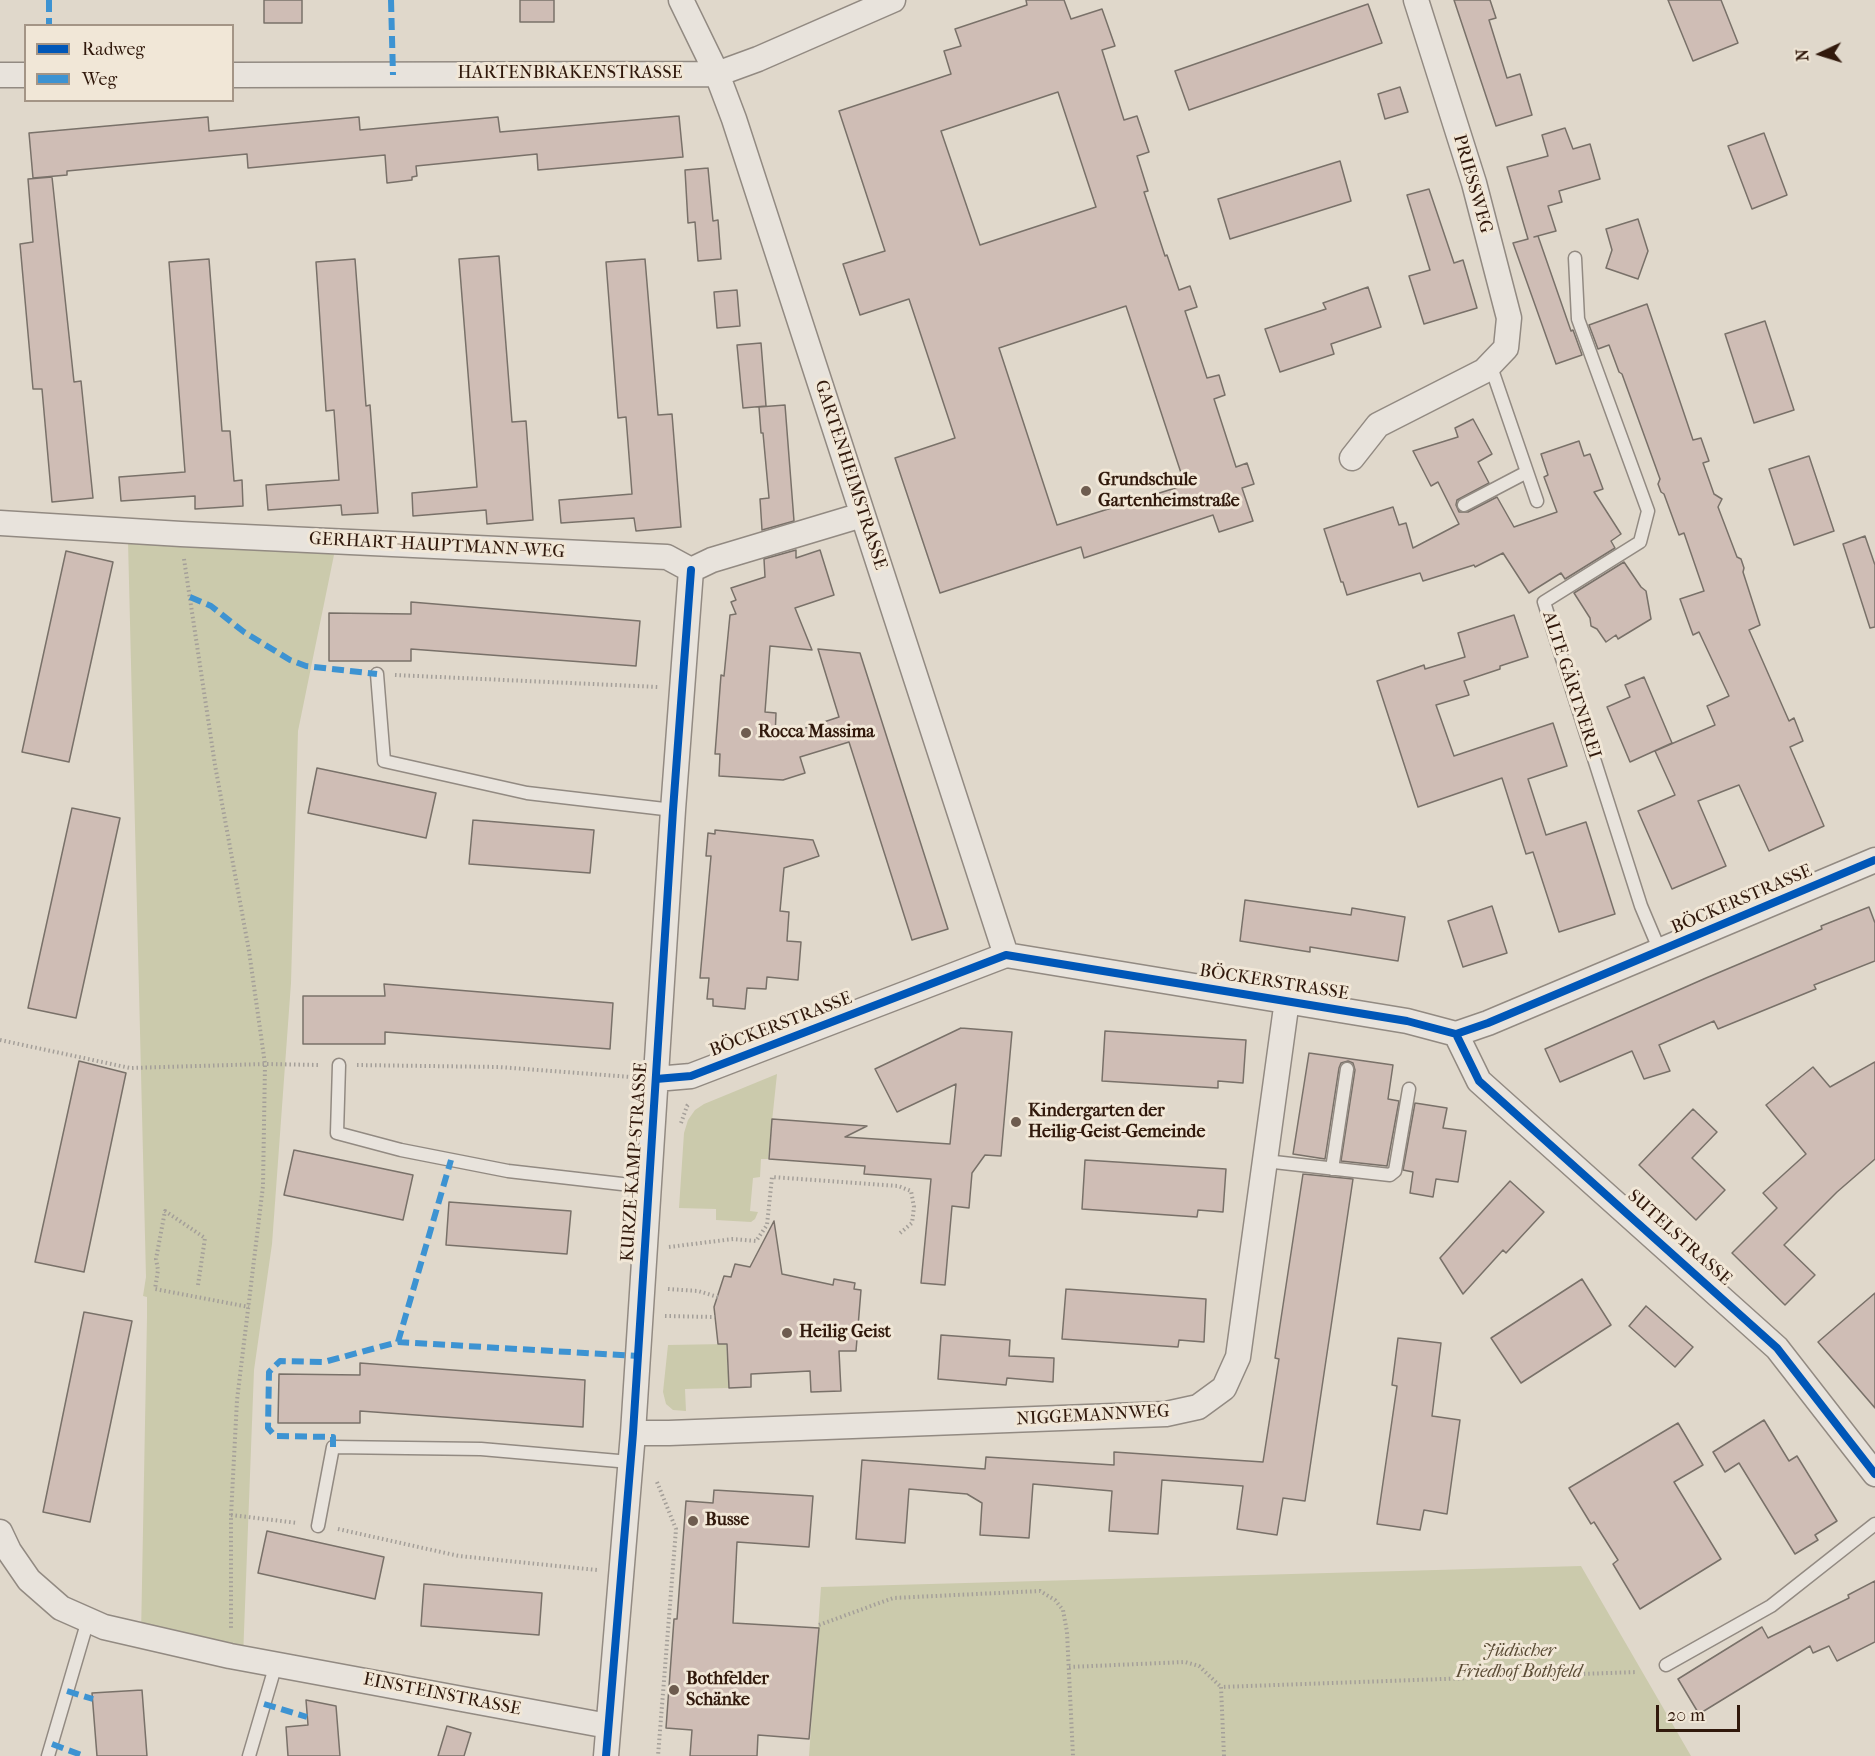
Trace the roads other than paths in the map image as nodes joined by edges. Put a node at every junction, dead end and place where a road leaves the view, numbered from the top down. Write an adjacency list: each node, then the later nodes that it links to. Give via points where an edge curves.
1 (681, 0): 4 (street, GARTENHEIMSTRASSE)
2 (893, 0): 4 (street, HARTENBRAKENSTRASSE)
3 (1416, 0): 9 (street, PRIESSWEG, via 1474,183 1509,318 1506,348)
4 (717, 74): 7 (street, HARTENBRAKENSTRASSE); 14 (street, GARTENHEIMSTRASSE)
5 (0, 75): 6 (street)
6 (24, 75)
7 (234, 75)
8 (1575, 258): 20 (lane, ALTE GÄRTNEREI, via 1578,319 1648,511 1640,542 1545,602 1641,906)
9 (1490, 364): 10 (street, PRIESSWEG, via 1484,371 1378,425); 11 (lane)
10 (1352, 458)
11 (1527, 472): 12 (lane); 13 (lane)
12 (1537, 501)
13 (1464, 505)
14 (862, 516): 16 (street, via 712,560); 21 (street, GARTENHEIMSTRASSE)
15 (0, 523): 16 (street, GERHART-HAUPTMANN-WEG, via 667,557)
16 (691, 570): 18 (street, KURZE-KAMP-STRASSE)
17 (377, 674): 18 (lane, via 384,761 527,793)
18 (673, 810): 26 (street, KURZE-KAMP-STRASSE)
19 (1875, 860): 20 (street, BÖCKERSTRASSE)
20 (1660, 951): 23 (street, BÖCKERSTRASSE)
21 (1006, 955): 22 (street, BÖCKERSTRASSE); 26 (street, BÖCKERSTRASSE, via 691,1076)
22 (1287, 1000): 23 (street, BÖCKERSTRASSE, via 1407,1021); 28 (street, NIGGEMANNWEG)
23 (1455, 1034): 33 (street, SUTELSTRASSE, via 1479,1081 1777,1347)
24 (339, 1065): 30 (lane, via 337,1133 508,1171)
25 (1347, 1069): 29 (lane)
26 (656, 1078): 30 (street, KURZE-KAMP-STRASSE)
27 (1408, 1089): 29 (lane, via 1395,1171 1384,1176)
28 (1265, 1161): 29 (lane); 31 (street, NIGGEMANNWEG, via 1238,1357 1224,1388 1198,1407 1167,1414)
29 (1332, 1169)
30 (648, 1187): 31 (street, KURZE-KAMP-STRASSE)
31 (633, 1433): 32 (street, KURZE-KAMP-STRASSE)
32 (630, 1462): 35 (lane, via 481,1449 333,1447); 40 (street, KURZE-KAMP-STRASSE)
33 (1875, 1474)
34 (1875, 1524): 39 (lane, via 1771,1606)
35 (318, 1526)
36 (3, 1546): 37 (street, EINSTEINSTRASSE, via 29,1580 61,1608)
37 (88, 1620): 38 (street, EINSTEINSTRASSE, via 104,1627); 41 (lane)
38 (276, 1664): 40 (street, EINSTEINSTRASSE); 42 (lane)
39 (1666, 1665)
40 (608, 1726): 43 (street, KURZE-KAMP-STRASSE)
41 (48, 1756)
42 (249, 1756)
43 (606, 1756)

